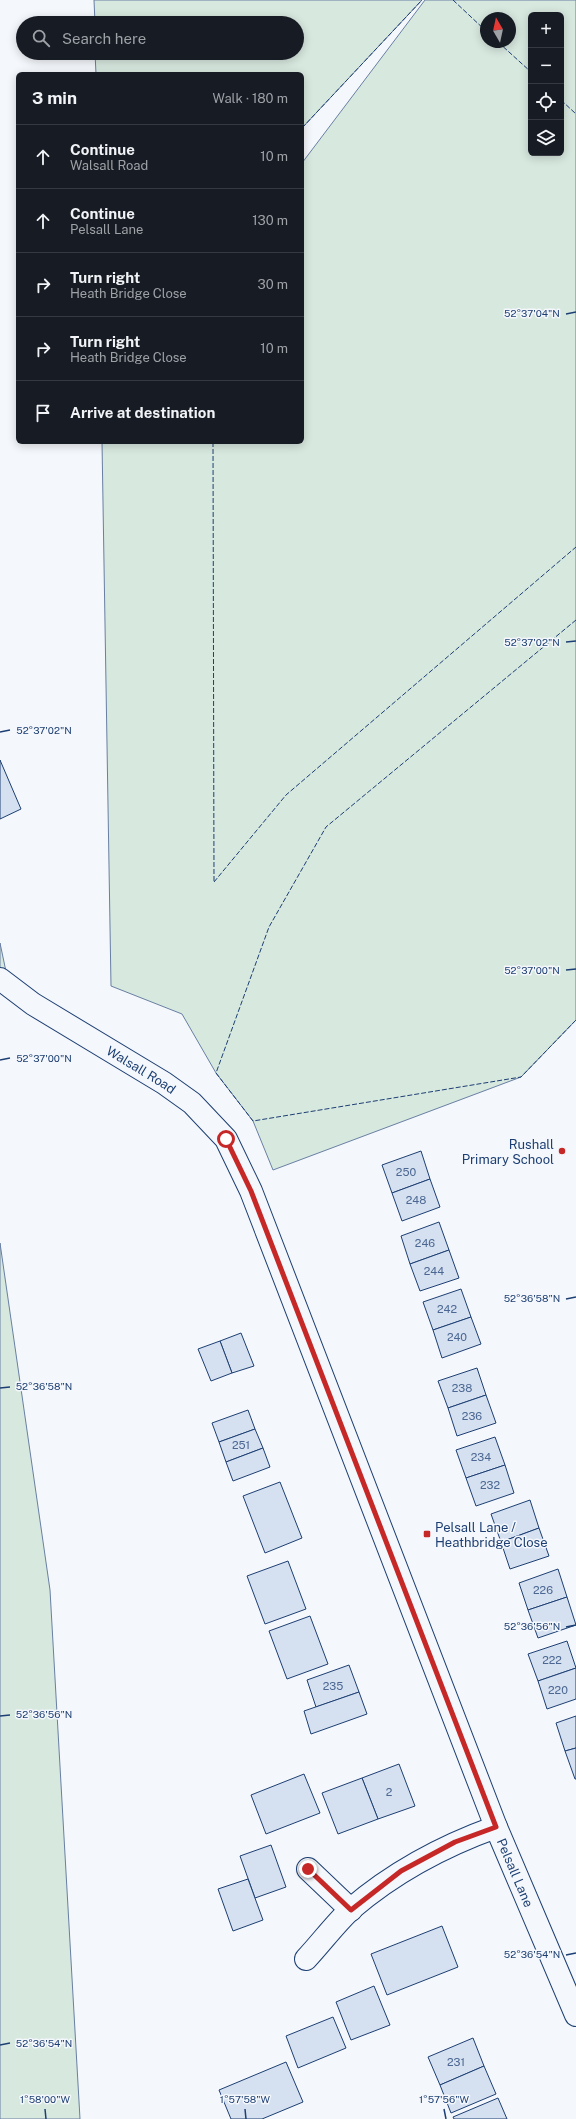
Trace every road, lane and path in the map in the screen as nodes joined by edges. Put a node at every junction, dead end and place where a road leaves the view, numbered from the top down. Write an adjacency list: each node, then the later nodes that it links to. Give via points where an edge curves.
1 (4, 983): 2 (main road, Walsall Road, via 33,1004 162,1081 192,1103 226,1139)
2 (251, 1191): 3 (main road, Pelsall Lane)
3 (496, 1827): 5 (main road, via 455,1842 401,1871); 7 (main road, Pelsall Lane)
4 (308, 1869): 5 (main road)
5 (351, 1910): 6 (main road)
6 (306, 1959)
7 (576, 2015)

